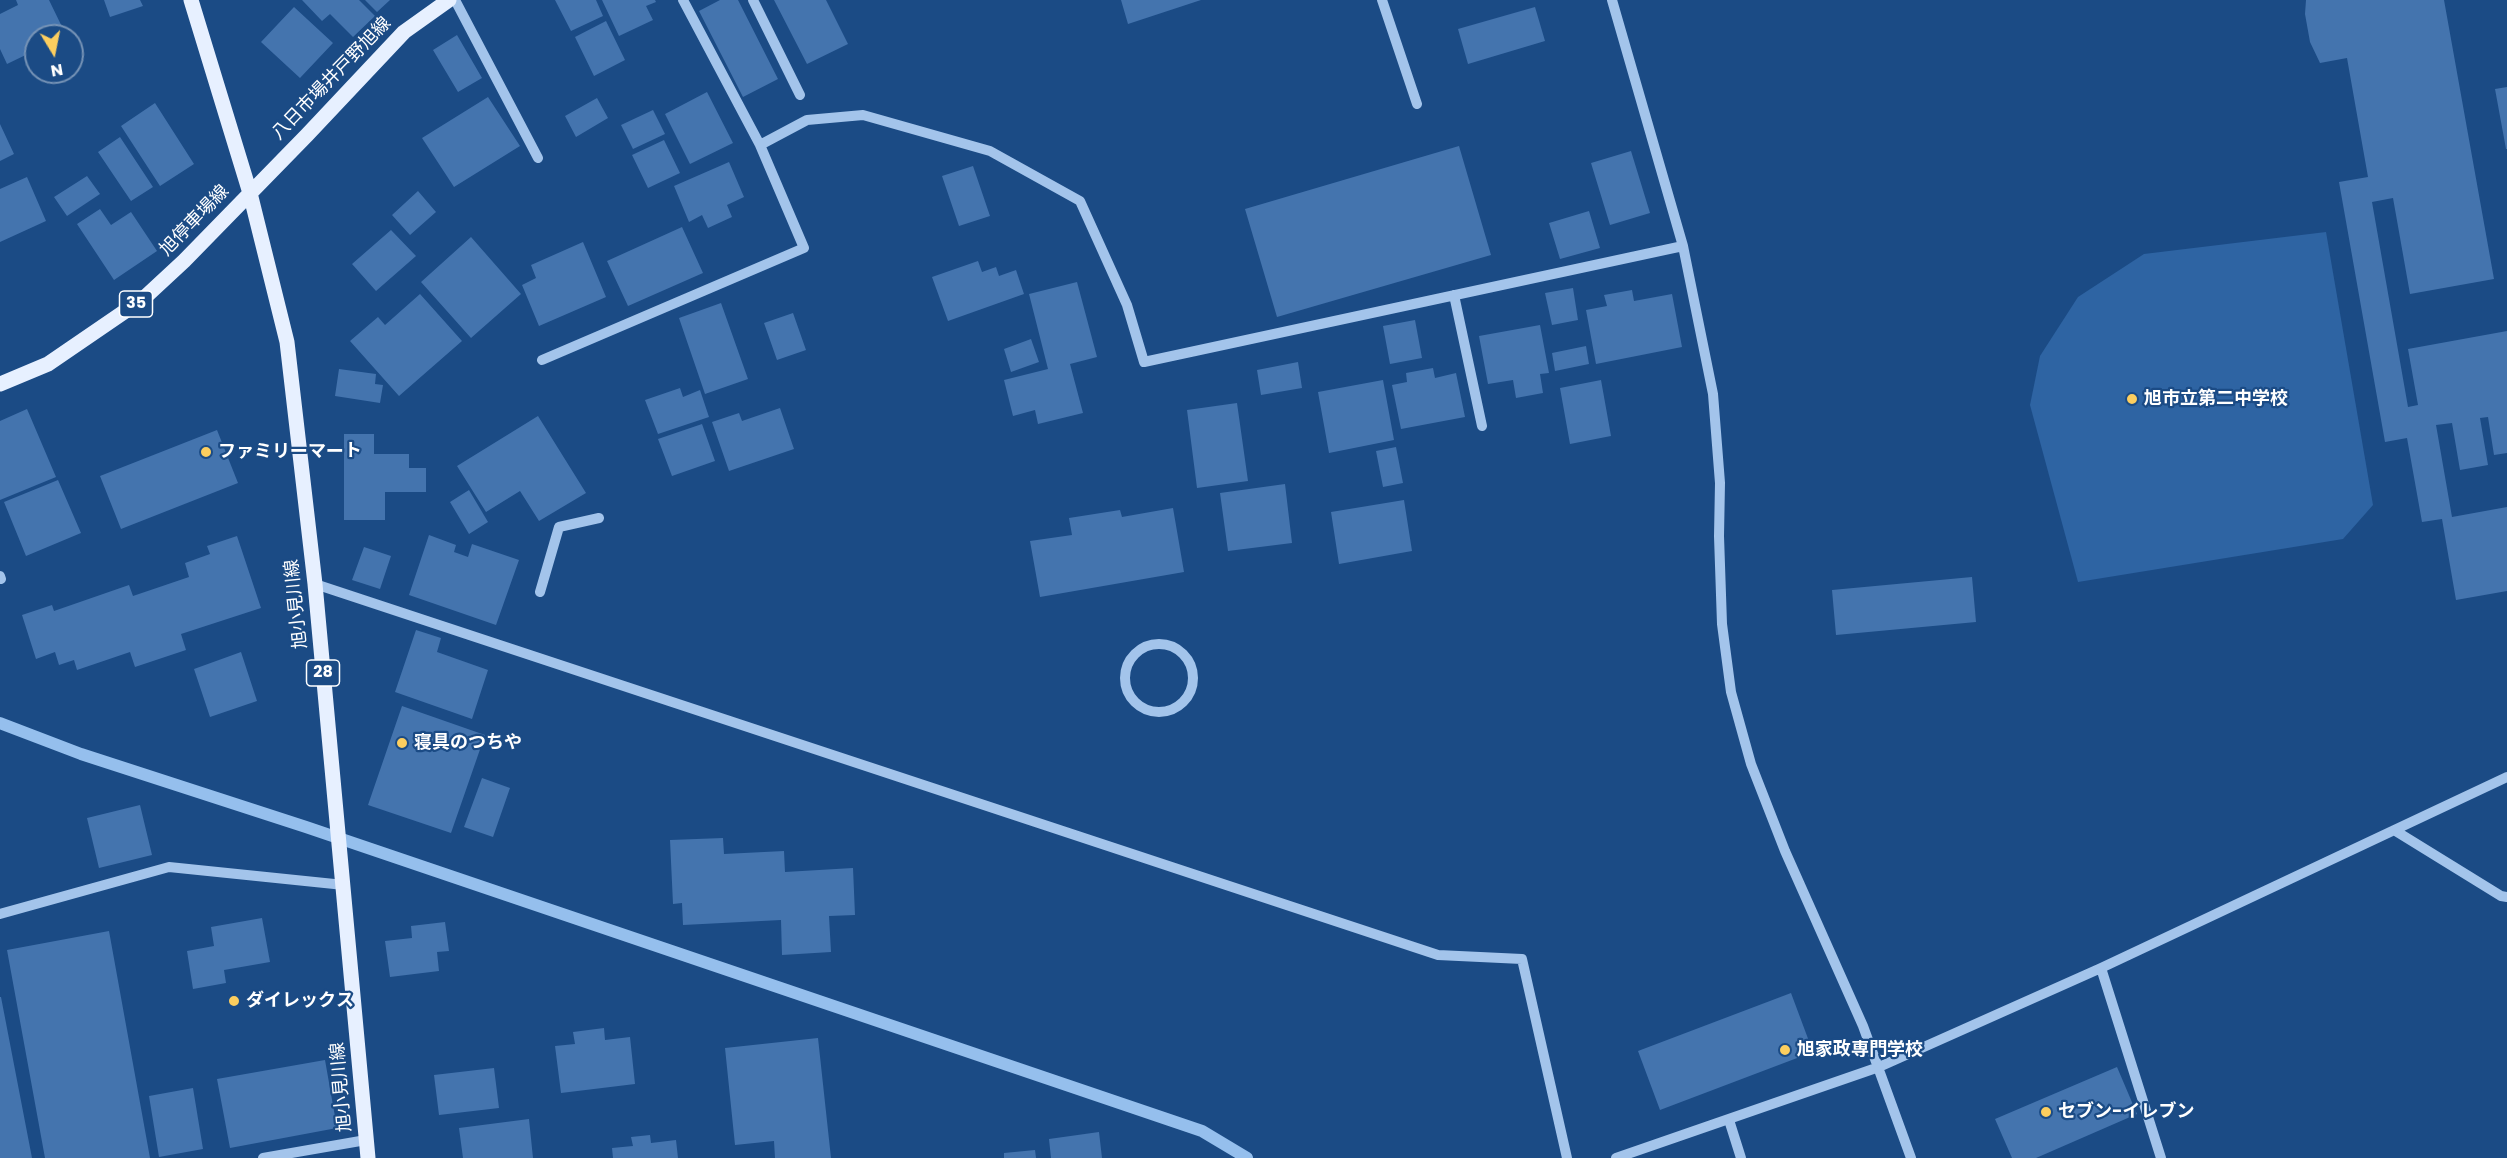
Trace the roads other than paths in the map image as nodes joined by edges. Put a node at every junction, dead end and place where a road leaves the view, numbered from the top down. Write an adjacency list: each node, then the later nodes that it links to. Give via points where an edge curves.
1 (191, 0): 12 (main road, 旭停車場線)
2 (449, 0): 12 (main road, 八日市場井戸野旭線, via 404,32)
3 (455, 0): 11 (street)
4 (683, 0): 10 (street)
5 (753, 0): 8 (street)
6 (1382, 0): 9 (street)
7 (1612, 0): 13 (street)
8 (800, 94)
9 (1417, 104)
10 (760, 145): 14 (street, via 807,120 863,115 990,151 1070,195 1080,201 1127,305 1144,362); 15 (street, via 804,248)
11 (538, 158)
12 (250, 193): 16 (main road, 旭停車場線 / 35, via 143,298 48,364); 19 (main road, 旭小見川線 / 28, via 287,342)
13 (1683, 246): 14 (street); 28 (street, via 1713,394 1720,483 1722,624 1731,692 1751,764 1785,851)
14 (1454, 295): 17 (street)
15 (542, 360)
16 (0, 384)
17 (1482, 426)
18 (599, 518): 20 (street, via 559,527)
19 (315, 584): 24 (main road, 旭小見川線 / 28); 33 (street, via 1438,954 1522,959)
20 (540, 592)
21 (1160, 644): 21 (street, via 1185,656 1193,679 1182,703 1158,712 1144,709 1134,701 1125,676 1136,653)
22 (2507, 777): 23 (street)
23 (2394, 830): 25 (street); 27 (street)
24 (344, 885): 26 (street, via 169,867); 30 (main road, 旭小見川線 / 28)
25 (2507, 897)
26 (0, 914)
27 (2101, 968): 28 (street); 37 (street)
28 (1879, 1067): 29 (street); 36 (street)
29 (1729, 1120): 34 (street); 35 (street)
30 (366, 1140): 31 (street); 32 (main road, 旭小見川線 / 28)
31 (263, 1158)
32 (368, 1158)
33 (1567, 1158)
34 (1616, 1158)
35 (1741, 1158)
36 (1911, 1158)
37 (2161, 1158)

